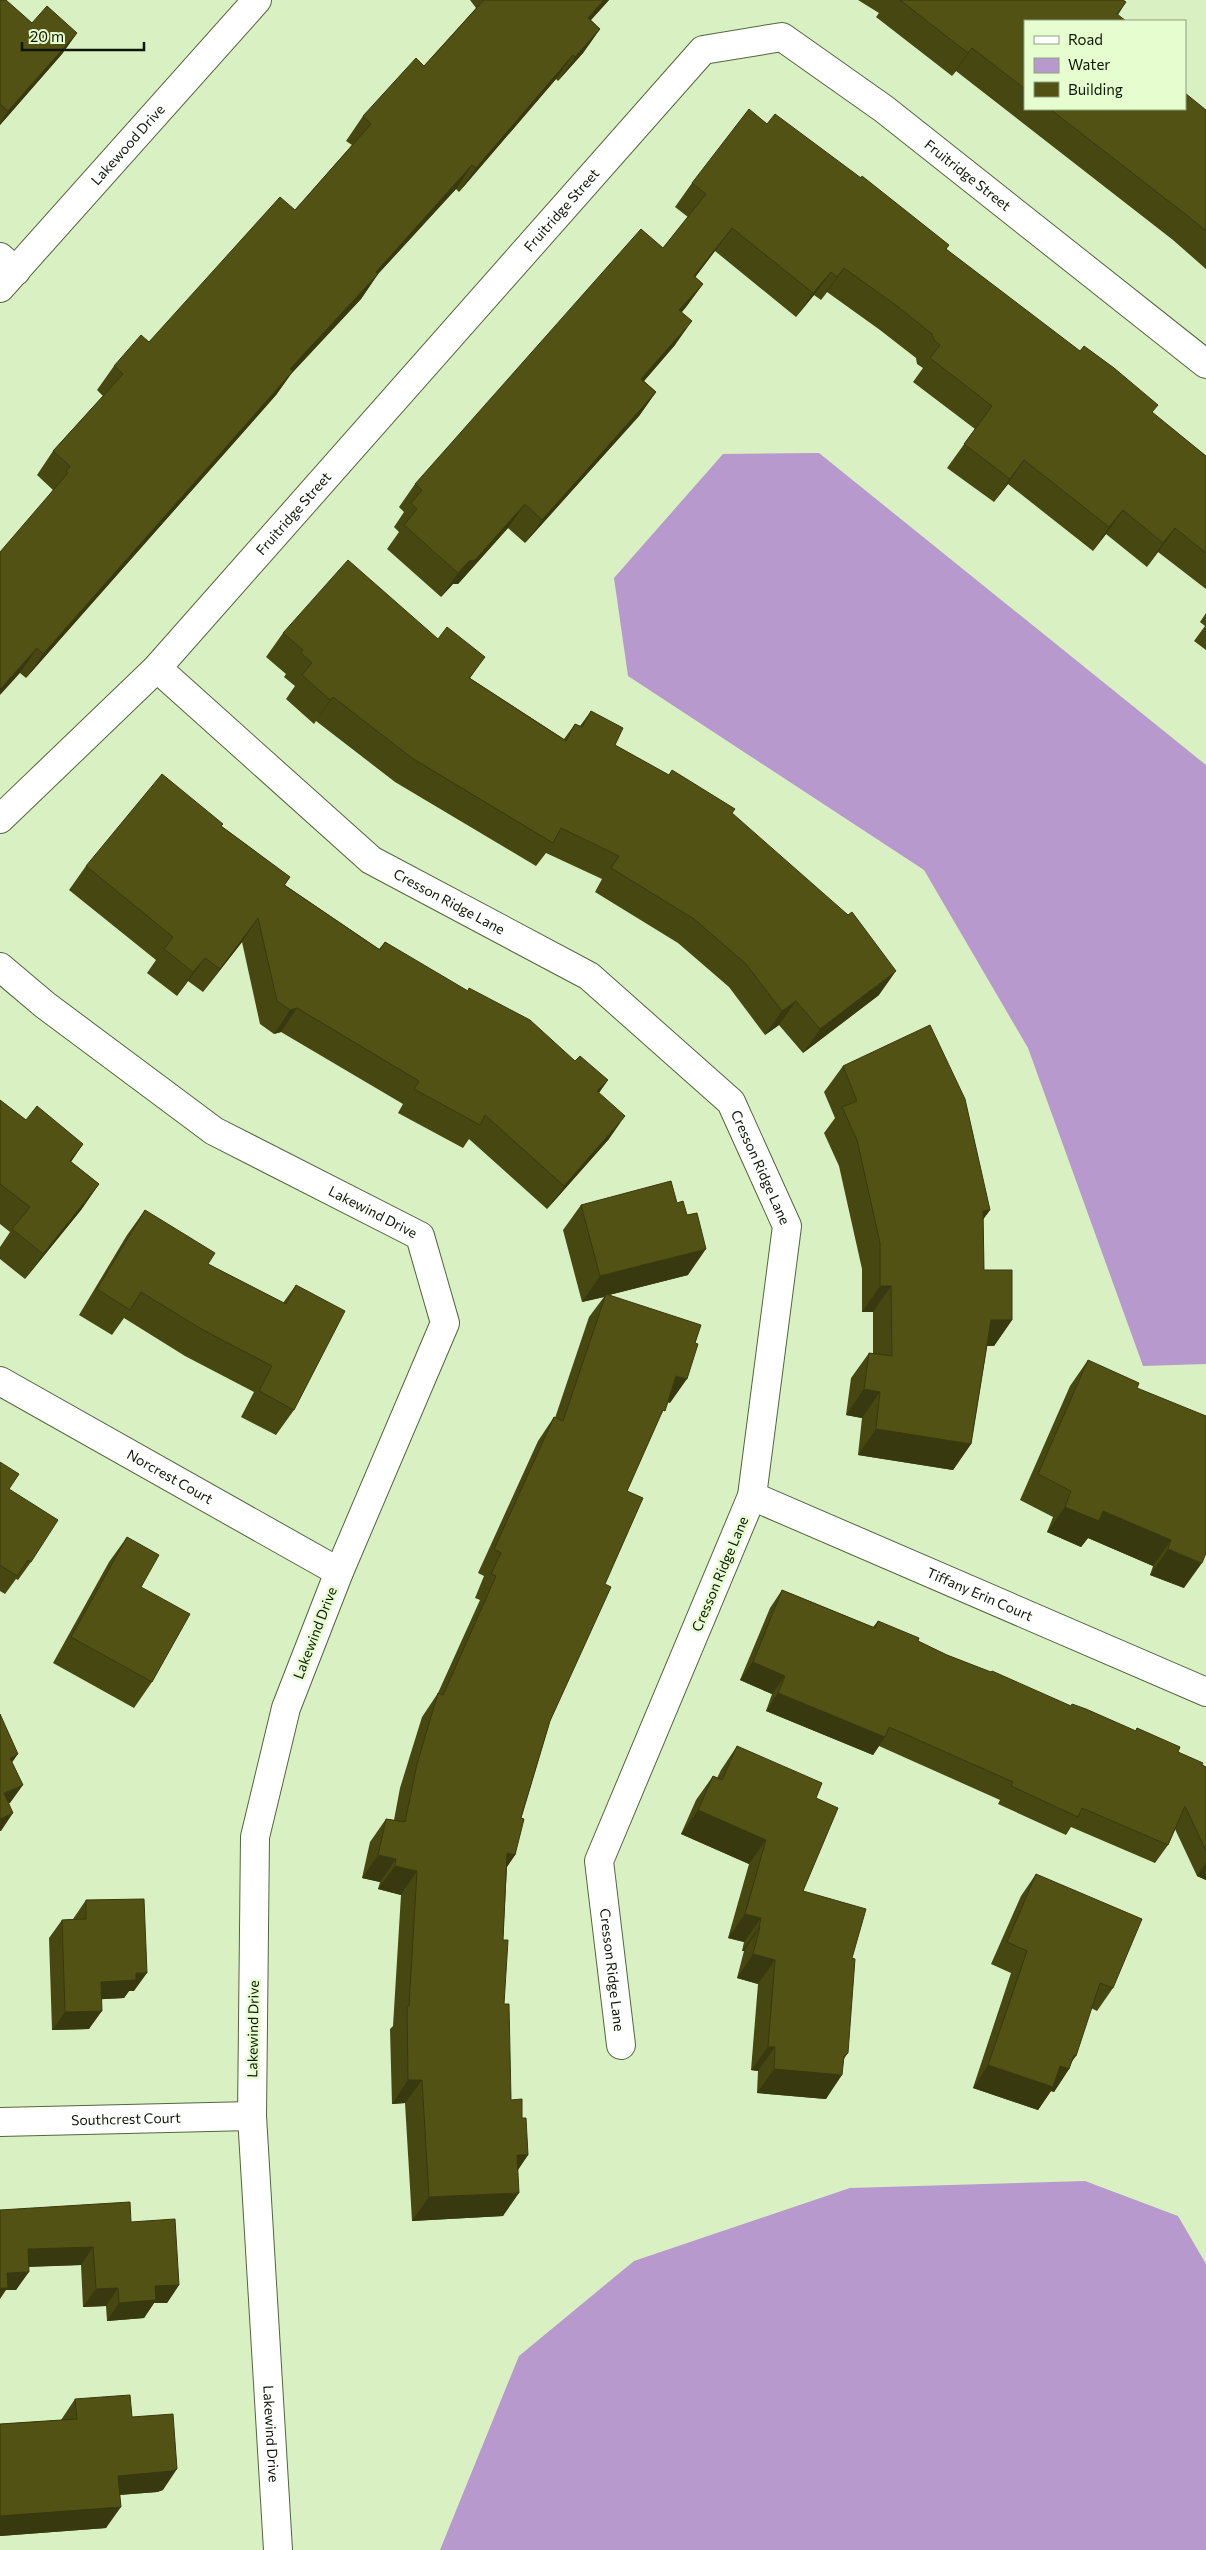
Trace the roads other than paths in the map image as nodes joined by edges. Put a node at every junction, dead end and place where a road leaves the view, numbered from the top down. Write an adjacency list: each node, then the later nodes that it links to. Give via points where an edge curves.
1 (257, 0): 2 (street, Lakewood Drive)
2 (5, 272)
3 (1206, 364): 4 (street, Fruitridge Street, via 884,109 782,37 703,50)
4 (157, 668): 5 (street, Fruitridge Street); 8 (street, Cresson Ridge Lane, via 372,860 590,976 731,1102 787,1226)
5 (0, 819)
6 (0, 967): 9 (street, Lakewind Drive, via 45,1006 214,1131 420,1236 445,1323)
7 (0, 1381): 9 (street, Norcrest Court)
8 (752, 1496): 10 (street, Tiffany Erin Court); 11 (street, Cresson Ridge Lane, via 600,1861)
9 (339, 1572): 12 (street, Lakewind Drive, via 286,1708 255,1837)
10 (1206, 1692)
11 (621, 2045)
12 (252, 2116): 13 (street, Southcrest Court); 14 (street, Lakewind Drive)
13 (0, 2122)
14 (278, 2550)

